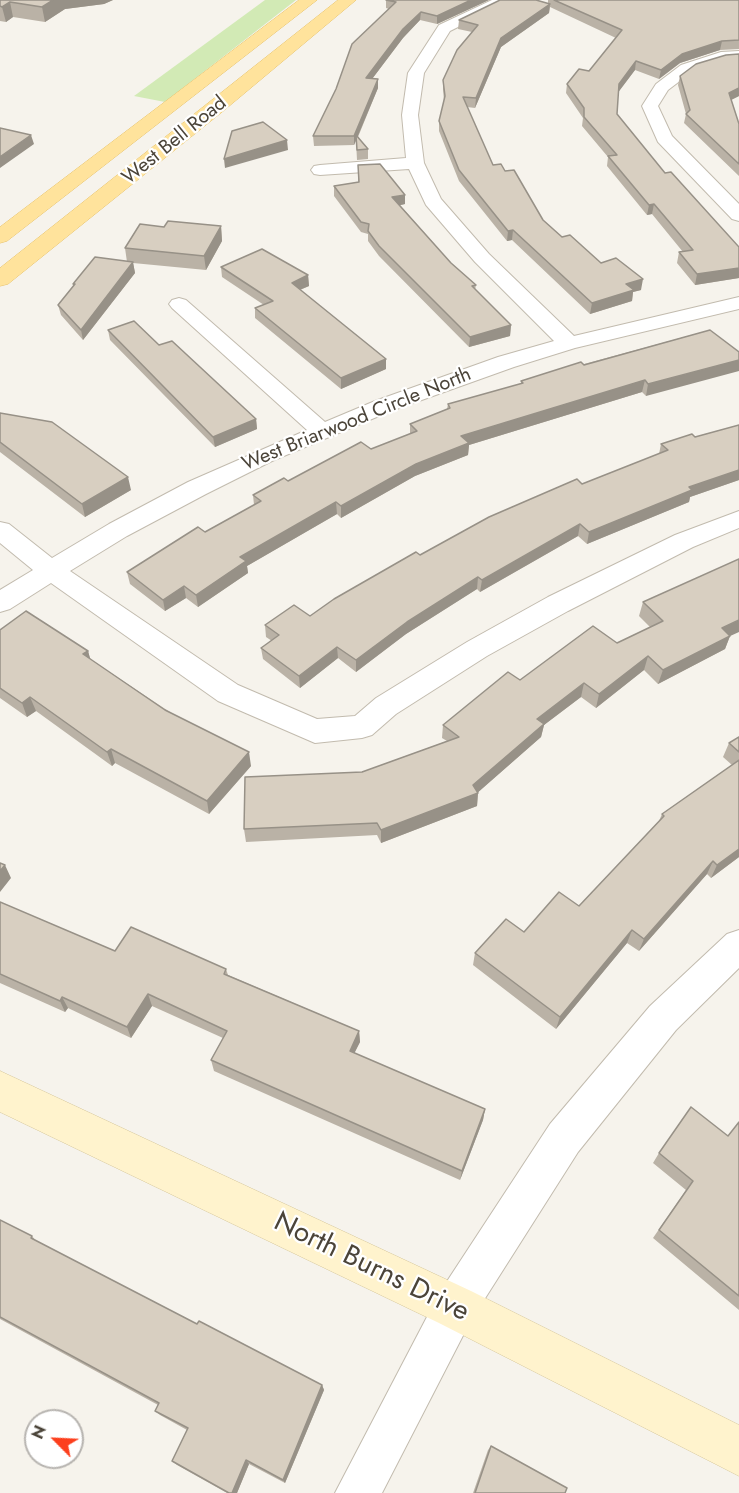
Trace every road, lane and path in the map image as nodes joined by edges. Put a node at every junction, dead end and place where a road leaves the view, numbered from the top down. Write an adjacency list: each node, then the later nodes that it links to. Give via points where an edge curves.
1 (309, 0): 10 (main road, West Bell Road)
2 (329, 0): 5 (main road, via 307,24)
3 (348, 0): 5 (main road, West Bell Road)
4 (505, 0): 7 (street, via 444,28 416,73 410,115)
5 (299, 40): 11 (main road, West Bell Road)
6 (739, 56): 9 (street, via 721,57 687,68 662,87 650,106 664,138)
7 (415, 163): 8 (street); 14 (street, via 433,201 482,258)
8 (320, 170)
9 (739, 215)
10 (0, 237)
11 (0, 279)
12 (739, 303): 14 (street, West Briarwood Circle North)
13 (179, 304): 15 (street)
14 (570, 343): 15 (street, West Briarwood Circle North, via 446,382)
15 (322, 431): 18 (street, West Briarwood Circle North, via 197,488)
16 (739, 519): 18 (street, via 684,541 558,604 386,706 362,727 315,731 228,693)
17 (0, 530): 18 (street)
18 (50, 570): 19 (street, West Briarwood Circle North)
19 (0, 602)
20 (739, 945): 22 (street, via 663,1018 564,1138)
21 (0, 1091): 22 (street, North Burns Drive)
22 (455, 1307): 23 (street, North Burns Drive); 24 (street)
23 (739, 1452)
24 (358, 1493)

